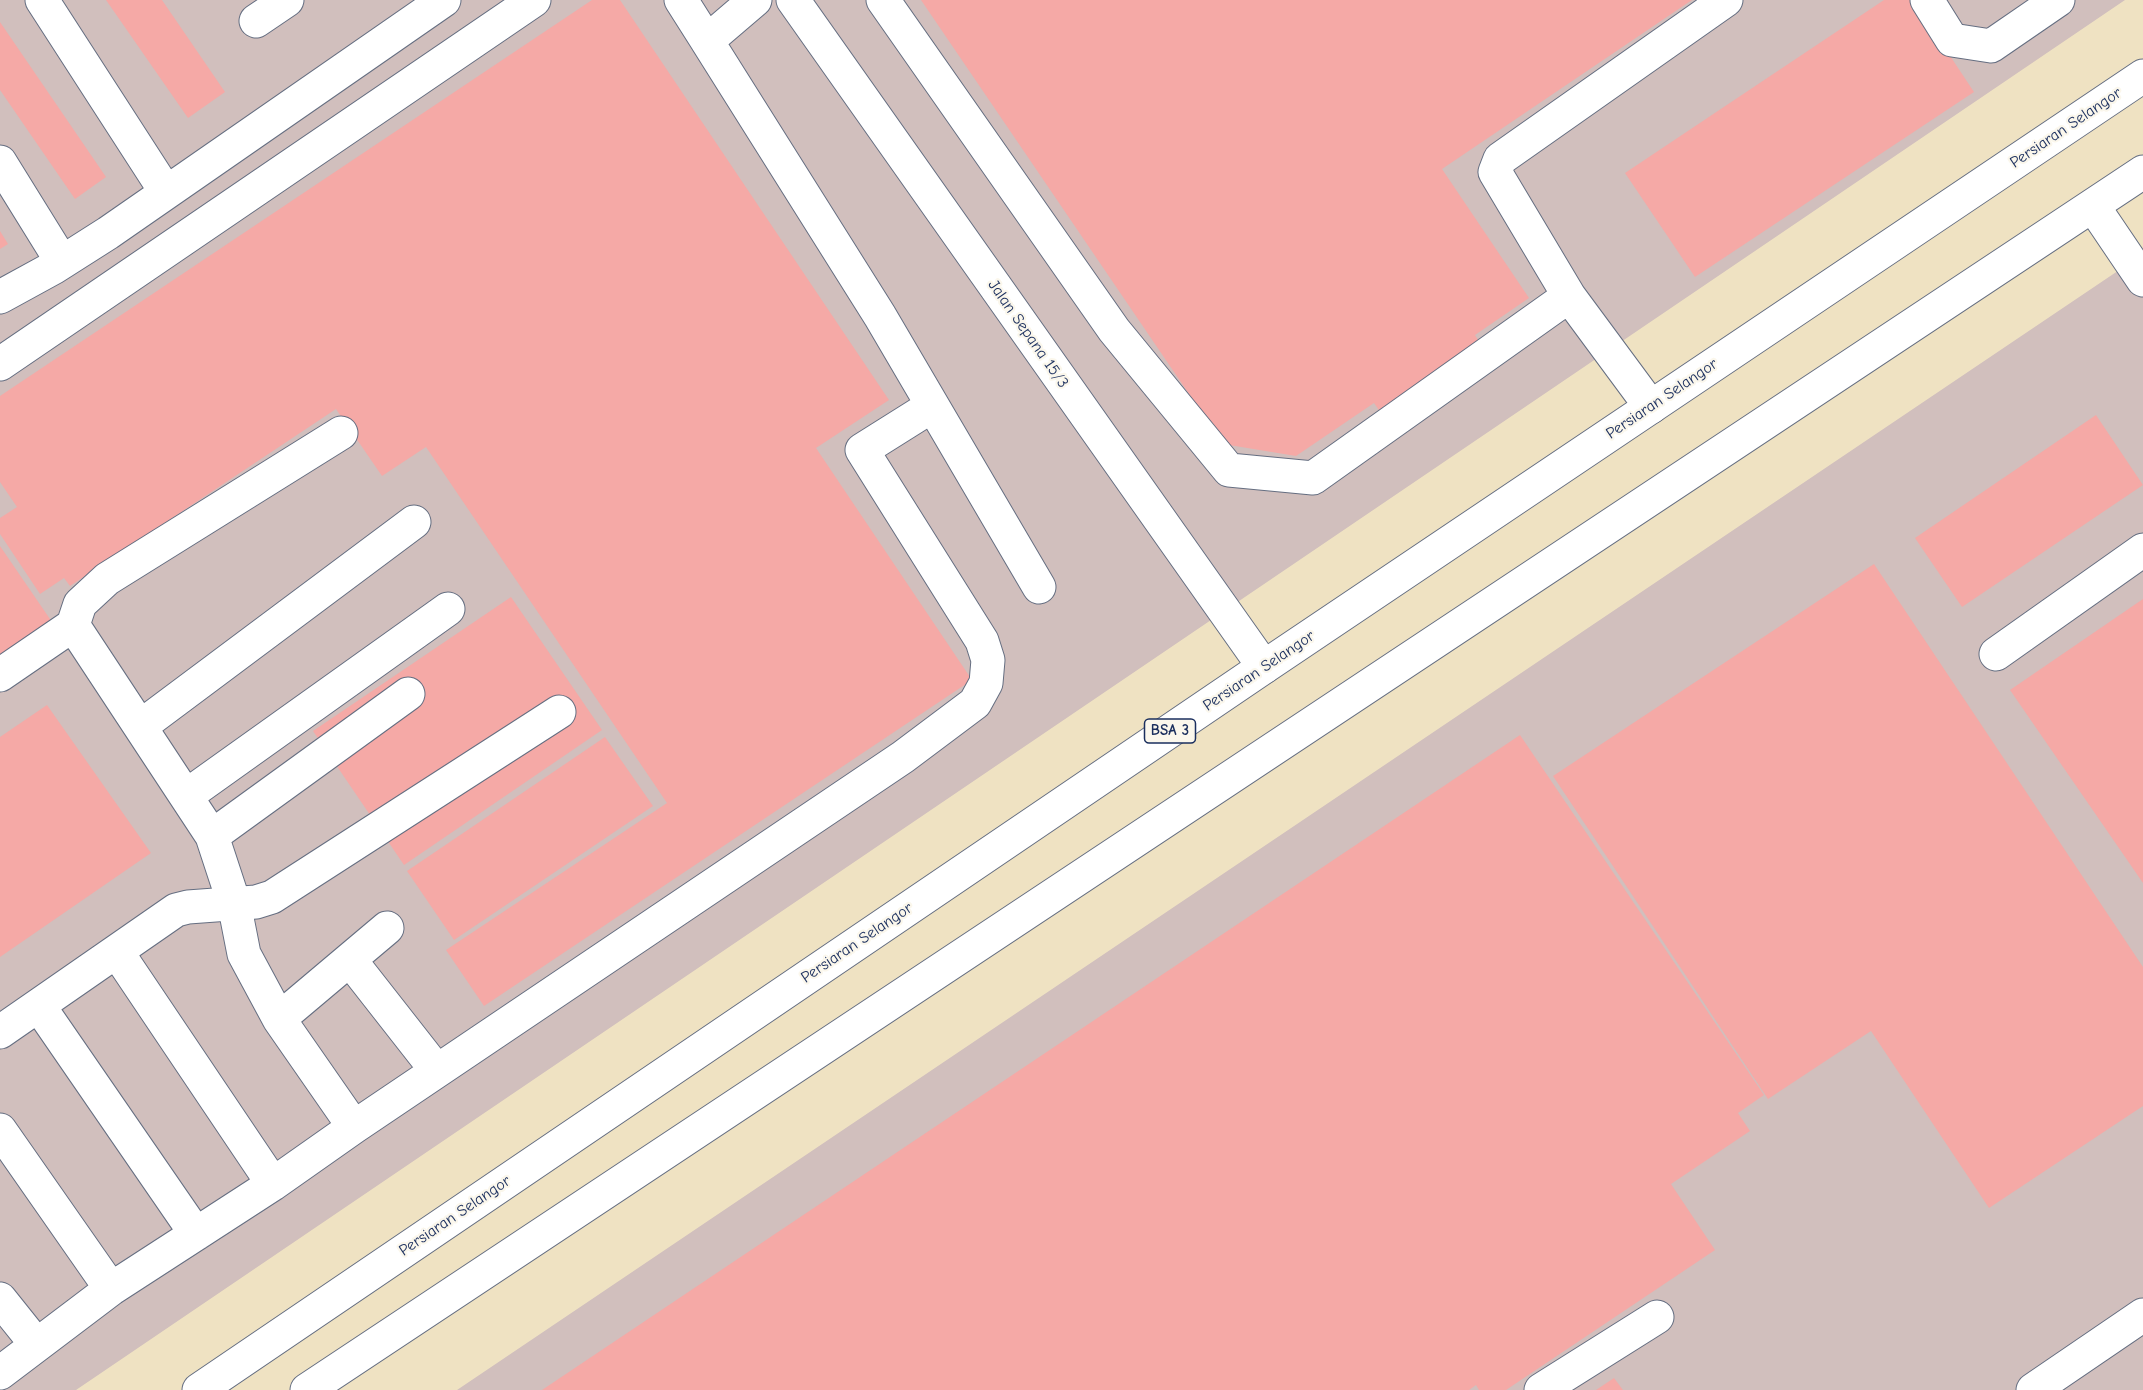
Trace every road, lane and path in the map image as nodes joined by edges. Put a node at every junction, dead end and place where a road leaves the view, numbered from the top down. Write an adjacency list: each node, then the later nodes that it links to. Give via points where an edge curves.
1 (42, 0): 17 (main road)
2 (287, 0): 12 (main road)
3 (444, 0): 17 (main road)
4 (534, 0): 23 (main road)
5 (681, 0): 13 (main road)
6 (755, 0): 13 (main road)
7 (793, 0): 33 (main road, Jalan Sepana 15/3)
8 (883, 0): 21 (main road, via 1114,330 1229,470 1313,478)
9 (1726, 0): 21 (main road, via 1500,159 1495,172)
10 (1927, 0): 11 (main road, via 1952,40 1991,46)
11 (2058, 0)
12 (256, 21)
13 (707, 41): 24 (main road, via 880,315)
14 (2143, 76): 25 (main road, Persiaran Selangor / BSA 3)
15 (0, 162): 19 (main road)
16 (2143, 172): 18 (main road)
17 (166, 192): 19 (main road)
18 (2093, 206): 20 (main road); 59 (main road)
19 (62, 262): 22 (main road)
20 (2143, 280)
21 (1569, 296): 25 (main road)
22 (0, 297)
23 (0, 364)
24 (932, 406): 29 (main road); 47 (main road, via 862,450 982,641 988,660 986,683 975,703 903,757)
25 (1651, 407): 33 (main road, Persiaran Selangor / BSA 3)
26 (341, 433): 31 (main road, via 107,579 80,604)
27 (414, 522): 37 (main road)
28 (2143, 550): 32 (main road)
29 (1039, 587)
30 (448, 609): 38 (main road)
31 (73, 625): 34 (main road); 37 (main road)
32 (1996, 654)
33 (1264, 667): 58 (main road, Persiaran Selangor / BSA 3)
34 (0, 675)
35 (408, 694): 39 (main road)
36 (559, 711): 40 (main road, via 272,897)
37 (141, 726): 38 (main road)
38 (186, 796): 39 (main road)
39 (212, 836): 40 (main road)
40 (234, 903): 42 (main road, via 176,910); 45 (main road, via 244,954)
41 (387, 928): 43 (main road)
42 (117, 952): 44 (main road); 50 (main road)
43 (350, 960): 45 (main road); 47 (main road)
44 (39, 1006): 46 (main road); 51 (main road)
45 (279, 1019): 48 (main road)
46 (0, 1032)
47 (437, 1071): 48 (main road)
48 (354, 1127): 50 (main road)
49 (0, 1130): 52 (main road)
50 (273, 1184): 51 (main road)
51 (196, 1234): 52 (main road)
52 (111, 1289): 56 (main road)
53 (0, 1299): 56 (main road)
54 (2143, 1315): 61 (main road)
55 (1657, 1317): 60 (main road)
56 (36, 1344): 57 (main road)
57 (0, 1373)
58 (199, 1390)
59 (307, 1390)
60 (1541, 1390)
61 (2033, 1390)

